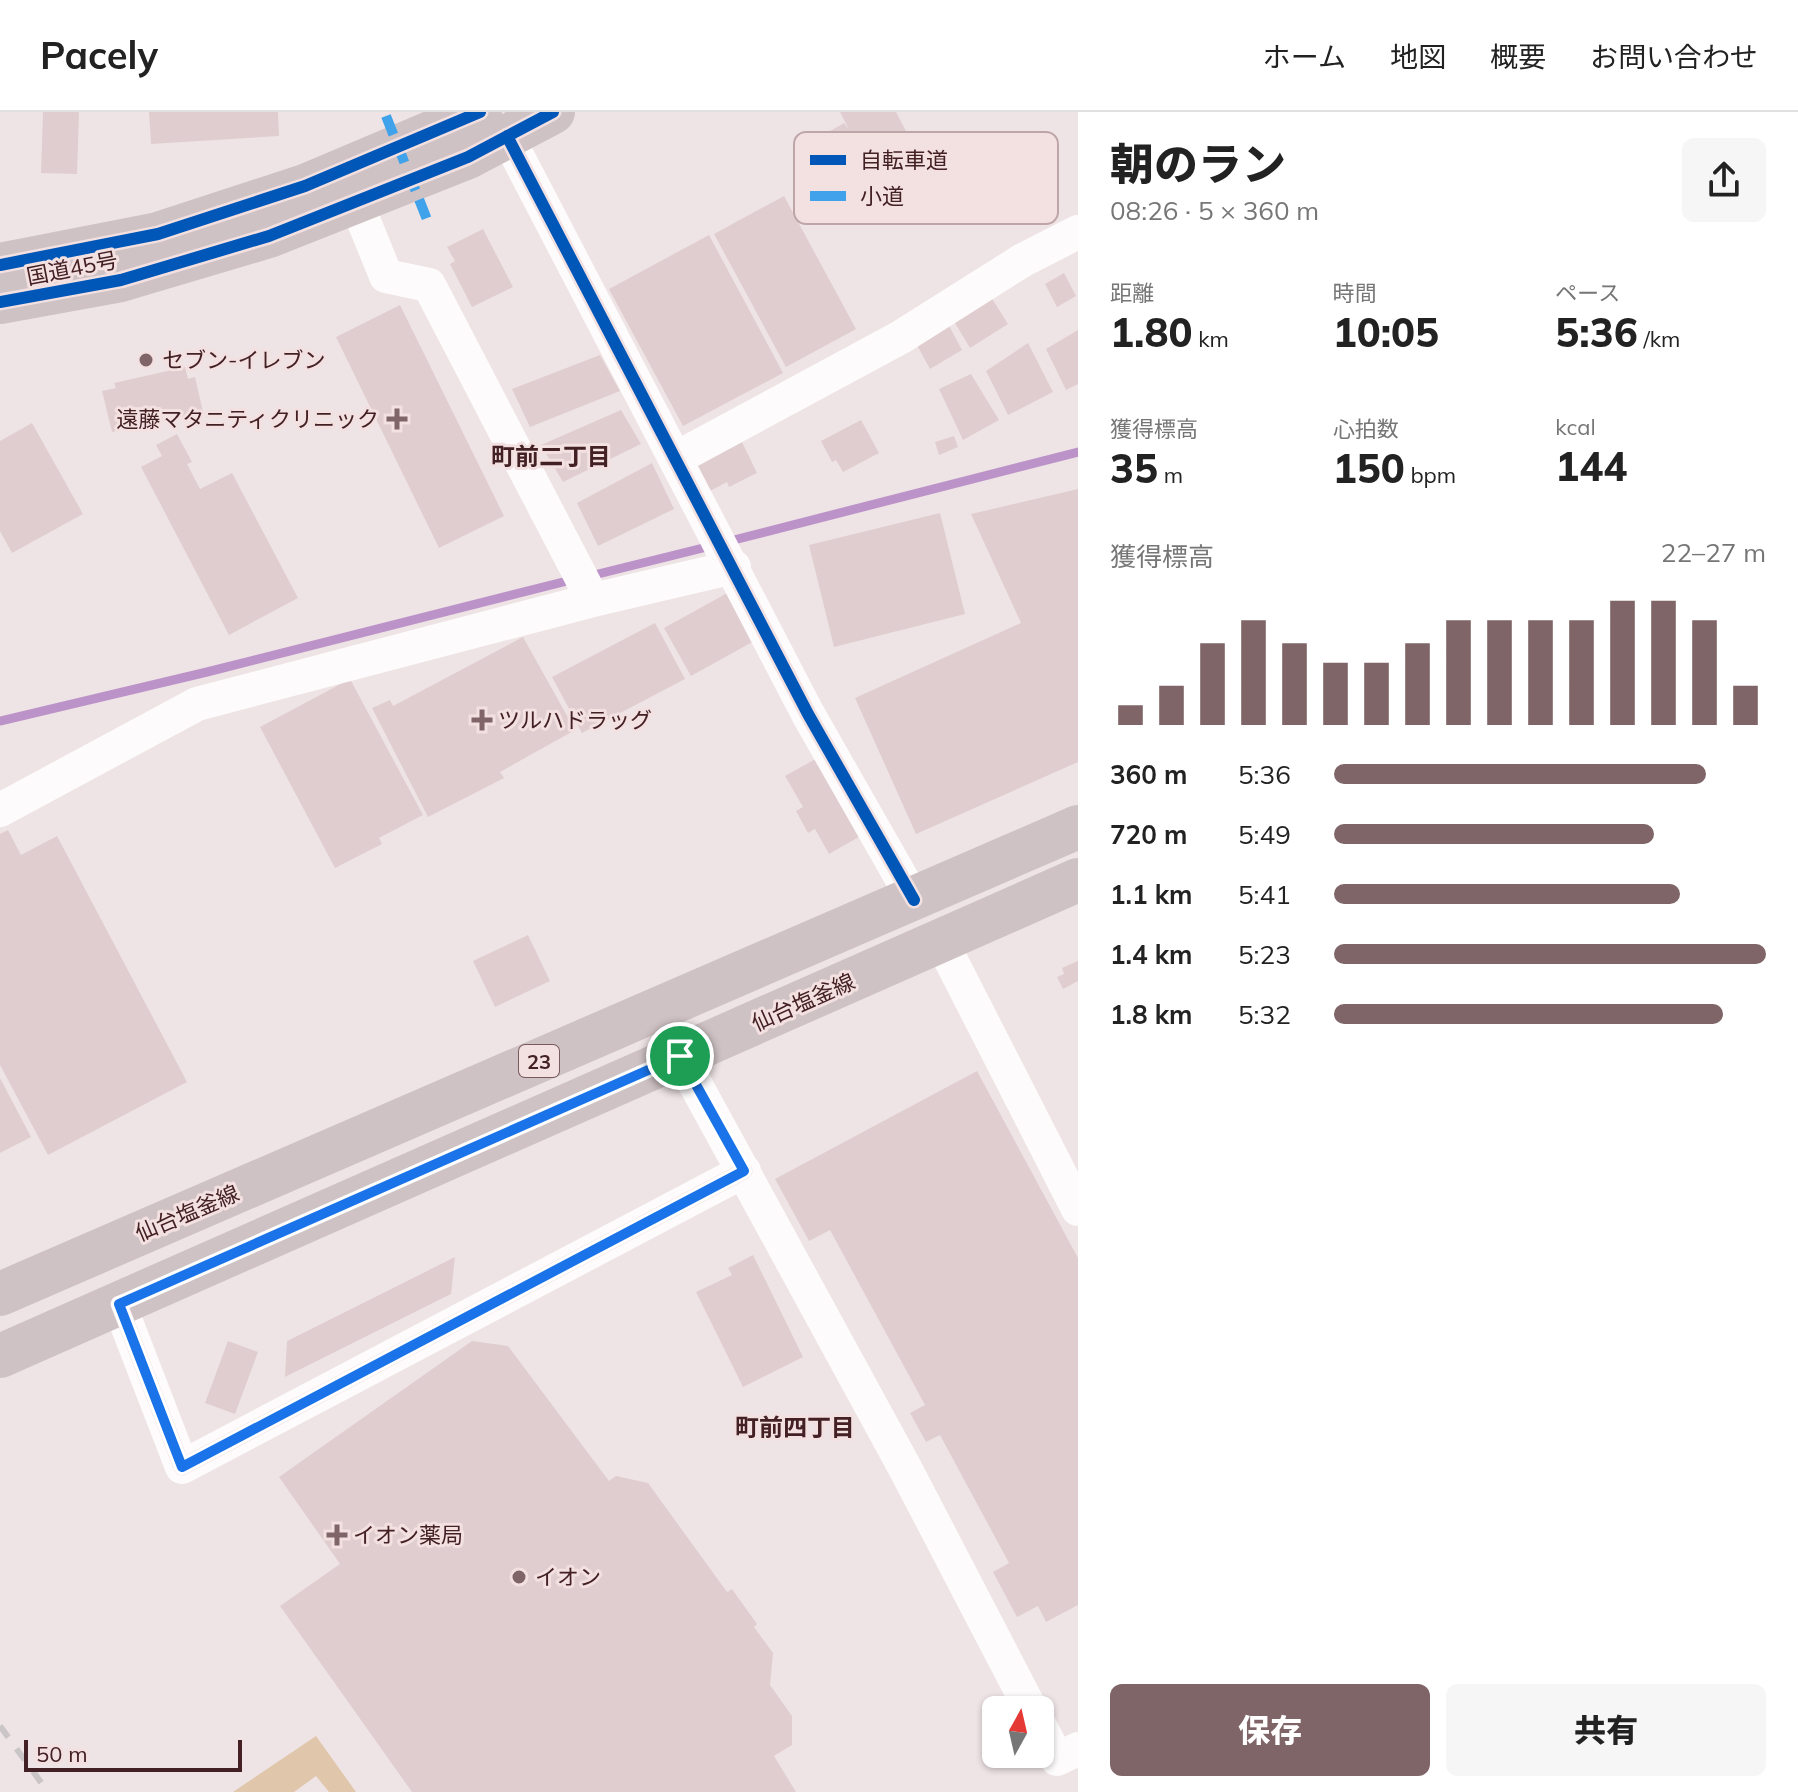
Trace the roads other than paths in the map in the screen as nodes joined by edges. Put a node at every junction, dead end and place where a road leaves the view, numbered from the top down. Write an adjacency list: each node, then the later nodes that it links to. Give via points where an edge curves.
1 (553, 112): 2 (main road, 国道45号)
2 (493, 124): 3 (main road, 国道45号, via 468,157); 5 (main road, 国道45号, via 158,234); 7 (street)
3 (356, 202): 6 (main road, 国道45号, via 269,236 121,280); 9 (street, via 386,276 429,285)
4 (1078, 232): 7 (street, via 901,337)
5 (0, 265)
6 (0, 302)
7 (675, 459): 8 (street)
8 (731, 562): 9 (street); 13 (street, via 808,714)
9 (585, 584): 10 (street, via 197,704)
10 (0, 810)
11 (1078, 827): 13 (main road, 仙台塩釜線 / 23)
12 (1078, 880): 14 (main road, 仙台塩釜線 / 23)
13 (914, 900): 15 (main road, 仙台塩釜線 / 23)
14 (941, 941): 16 (main road, 仙台塩釜線 / 23); 18 (street)
15 (658, 1009): 16 (street); 19 (main road, 仙台塩釜線 / 23)
16 (680, 1056): 17 (street); 20 (main road, 仙台塩釜線 / 23)
17 (744, 1171): 20 (street, via 182,1467); 22 (street)
18 (1078, 1209)
19 (0, 1294)
20 (119, 1304): 21 (main road, 仙台塩釜線 / 23)
21 (0, 1356)
22 (1024, 1696)
23 (1078, 1749): 24 (street, via 1057,1759)
24 (1054, 1753)

